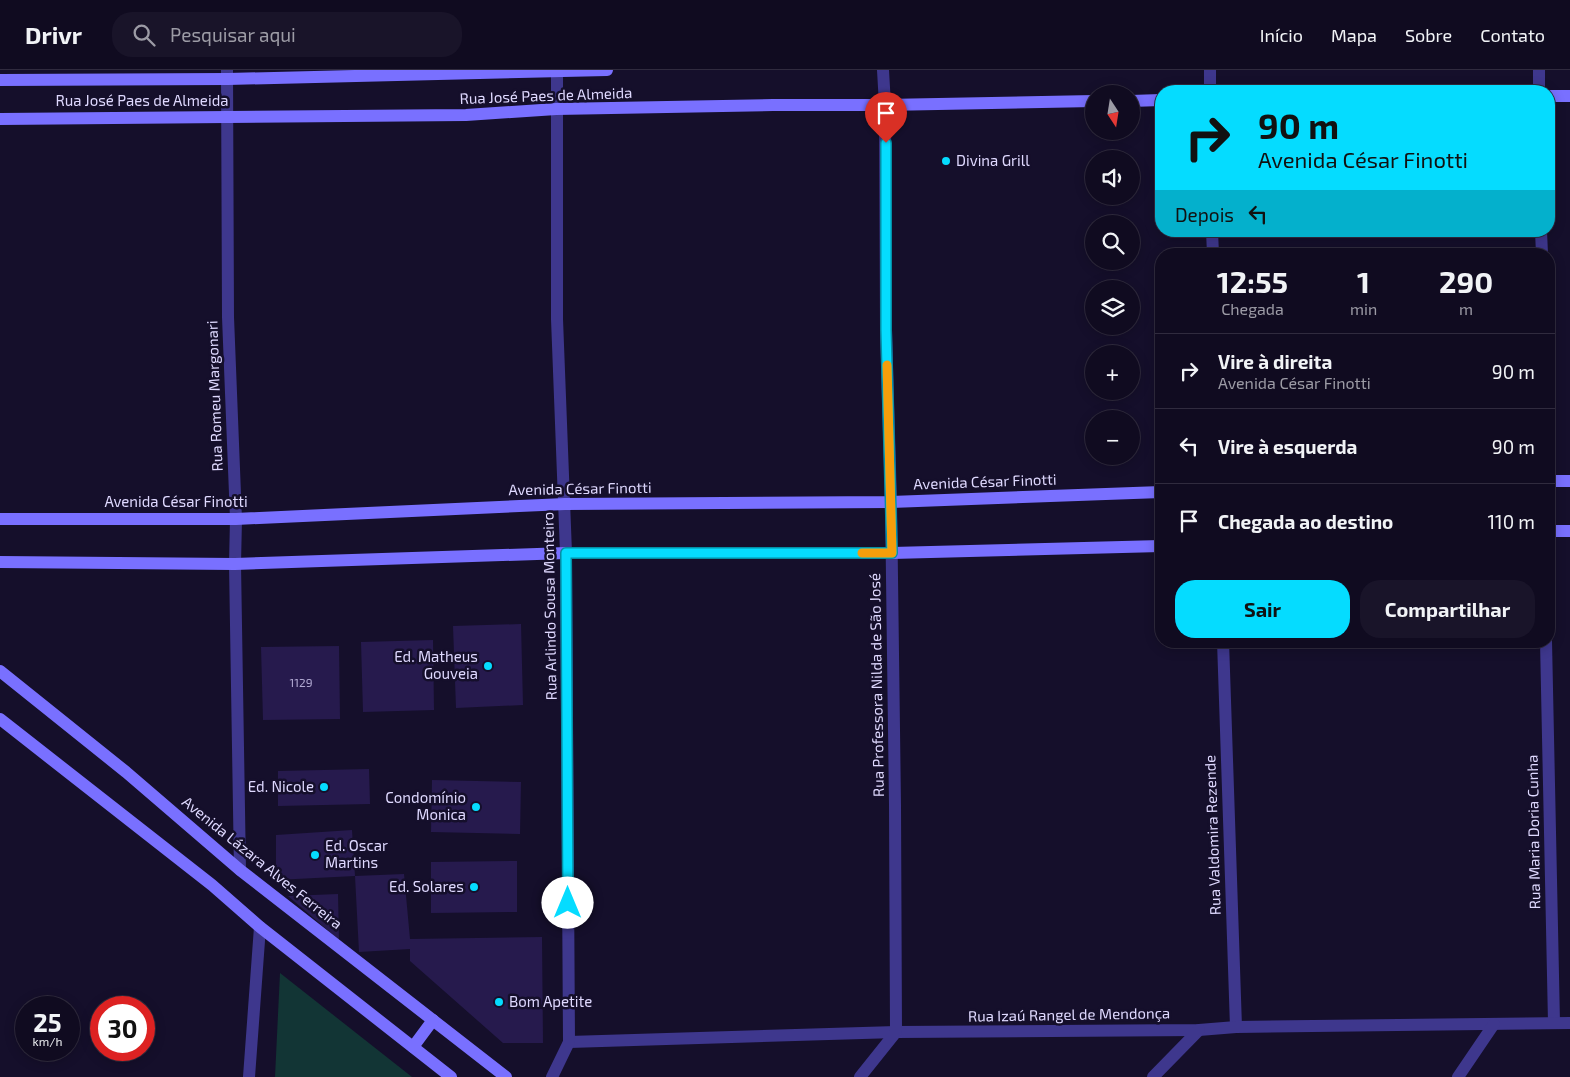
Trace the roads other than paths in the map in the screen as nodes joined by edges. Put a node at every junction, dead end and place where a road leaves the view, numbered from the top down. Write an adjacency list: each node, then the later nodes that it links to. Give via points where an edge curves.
1 (557, 70): 2 (main road, Rua José Paes de Almeida); 6 (main road, Rua José Paes de Almeida); 16 (street, Rua Arlindo Sousa Monteiro)
2 (607, 70)
3 (883, 70): 15 (street, Rua Professora Nilda de São José)
4 (1210, 70): 8 (street)
5 (1538, 70): 9 (street)
6 (228, 74): 7 (main road, Rua José Paes de Almeida); 17 (street, Rua Romeu Margonari)
7 (0, 80)
8 (1210, 85)
9 (1539, 85)
10 (1555, 96): 11 (main road)
11 (1570, 96)
12 (1155, 100): 13 (main road)
13 (1140, 101)
14 (1085, 102): 15 (main road, Rua José Paes de Almeida)
15 (885, 105): 16 (main road, Rua José Paes de Almeida); 22 (street, Rua Professora Nilda de São José)
16 (556, 110): 17 (main road, Rua José Paes de Almeida, via 466,115); 23 (street, Rua Arlindo Sousa Monteiro, via 556,319)
17 (228, 118): 18 (main road, Rua José Paes de Almeida); 25 (street, Rua Romeu Margonari, via 228,317)
18 (0, 119)
19 (1555, 481): 20 (main road)
20 (1570, 481)
21 (1155, 492): 22 (main road, Avenida César Finotti)
22 (891, 502): 23 (main road, Avenida César Finotti); 30 (street, Rua Professora Nilda de São José)
23 (565, 504): 25 (main road, Avenida César Finotti); 29 (street, Rua Arlindo Sousa Monteiro)
24 (0, 518): 25 (main road, Avenida César Finotti)
25 (236, 520): 32 (street, Rua Romeu Margonari)
26 (1555, 532): 27 (main road)
27 (1570, 532)
28 (1155, 546): 30 (main road)
29 (566, 553): 30 (main road); 32 (main road); 46 (street, Rua Arlindo Sousa Monteiro)
30 (892, 553): 45 (street, Rua Professora Nilda de São José)
31 (0, 562): 32 (main road)
32 (235, 564): 37 (street, Rua Romeu Margonari)
33 (1223, 648): 43 (street, Rua Valdomira Rezende)
34 (1546, 648): 40 (street, Rua Maria Doria Cunha)
35 (0, 671): 37 (main road, Avenida Lázara Alves Ferreira, via 126,772)
36 (0, 719): 38 (main road, via 212,885)
37 (240, 870): 39 (main road, Avenida Lázara Alves Ferreira)
38 (260, 927): 47 (main road); 48 (street)
39 (433, 1020): 47 (main road); 50 (main road, Avenida Lázara Alves Ferreira)
40 (1554, 1023): 41 (street, Rua Izaú Rangel de Mendonça); 42 (street, Rua Izaú Rangel de Mendonça)
41 (1570, 1023)
42 (1494, 1024): 43 (street, Rua Izaú Rangel de Mendonça); 54 (street)
43 (1236, 1027): 44 (street, Rua Izaú Rangel de Mendonça)
44 (1199, 1030): 45 (street, Rua Izaú Rangel de Mendonça); 53 (street)
45 (896, 1032): 46 (street, Rua Izaú Rangel de Mendonça); 52 (street)
46 (569, 1042): 51 (street, Rua Arlindo Sousa Monteiro)
47 (413, 1047): 49 (main road)
48 (249, 1077)
49 (450, 1077)
50 (506, 1077)
51 (552, 1077)
52 (860, 1077)
53 (1153, 1077)
54 (1458, 1077)

